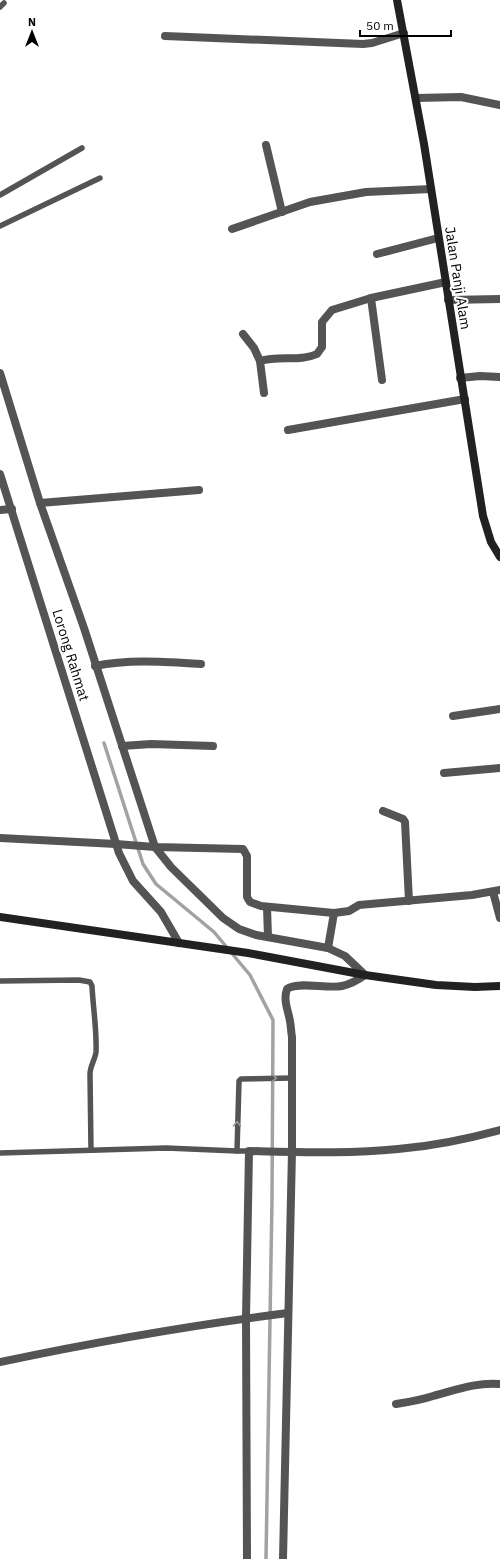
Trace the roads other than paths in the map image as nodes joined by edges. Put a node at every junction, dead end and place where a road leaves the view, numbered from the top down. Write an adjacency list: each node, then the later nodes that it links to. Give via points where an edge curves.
1 (397, 0): 2 (main road, Jalan Panji Alam)
2 (404, 33): 3 (street, via 363,44); 4 (main road, Jalan Panji Alam)
3 (165, 36)
4 (416, 98): 5 (street, via 461,97); 9 (main road, Jalan Panji Alam)
5 (500, 105)
6 (266, 145): 11 (street)
7 (82, 148): 10 (lane)
8 (100, 178): 12 (lane)
9 (431, 188): 11 (street, via 366,192 310,202); 14 (main road, Jalan Panji Alam)
10 (0, 195)
11 (282, 212): 13 (street)
12 (0, 226)
13 (232, 230)
14 (438, 238): 15 (street); 16 (main road, Jalan Panji Alam)
15 (377, 254)
16 (446, 282): 17 (street); 19 (main road, Jalan Panji Alam)
17 (371, 298): 21 (street, via 332,310 322,322 322,347 317,354); 25 (street)
18 (500, 299): 19 (street)
19 (448, 300): 24 (main road, Jalan Panji Alam)
20 (243, 334): 21 (street)
21 (260, 361): 26 (street)
22 (0, 373): 31 (street)
23 (500, 377): 24 (street)
24 (460, 378): 27 (main road, Jalan Panji Alam)
25 (382, 380)
26 (264, 393)
27 (465, 399): 28 (street); 34 (main road, Jalan Panji Alam, via 483,516 491,542)
28 (288, 430)
29 (0, 474): 32 (street, Lorong Rahmat)
30 (199, 490): 31 (street)
31 (40, 503): 36 (street)
32 (12, 509): 33 (street); 45 (street, Lorong Rahmat)
33 (0, 510)
34 (500, 557)
35 (201, 664): 36 (street, via 135,662)
36 (95, 666): 39 (street)
37 (500, 709): 38 (street)
38 (453, 716)
39 (122, 746): 40 (street); 46 (street)
40 (212, 746)
41 (500, 768): 42 (street)
42 (444, 773)
43 (383, 811): 48 (street, via 405,822)
44 (0, 838): 45 (street)
45 (118, 844): 46 (street); 54 (street, Lorong Rahmat, via 121,859 134,881 161,912)
46 (153, 847): 49 (street, via 243,849 248,856 247,898 254,904); 53 (street, via 223,918 248,933)
47 (497, 891): 48 (street, via 472,896); 52 (street)
48 (409, 901): 50 (street, via 360,904 349,910)
49 (267, 906): 50 (street); 53 (street)
50 (334, 913): 55 (street)
51 (0, 917): 54 (main road)
52 (500, 918)
53 (268, 937): 55 (street)
54 (178, 943): 56 (main road)
55 (328, 948): 56 (street, via 345,956)
56 (365, 975): 58 (main road, via 456,987); 59 (street, via 343,986 293,985 287,989 286,1001 292,1037)
57 (0, 981): 61 (lane, via 90,982 96,1044 96,1054 90,1068)
58 (500, 986)
59 (292, 1078): 62 (lane, one-way to 59, via 239,1081); 64 (street)
60 (500, 1130): 64 (street, via 443,1144 398,1149)
61 (91, 1150): 62 (lane, via 166,1148); 65 (lane)
62 (237, 1151): 63 (lane)
63 (249, 1151): 64 (street); 67 (street)
64 (292, 1152): 66 (street)
65 (0, 1153)
66 (288, 1313): 67 (street); 72 (street)
67 (246, 1318): 68 (street); 71 (street)
68 (0, 1362)
69 (500, 1384): 70 (street, via 468,1386)
70 (396, 1404)
71 (247, 1559)
72 (283, 1559)

